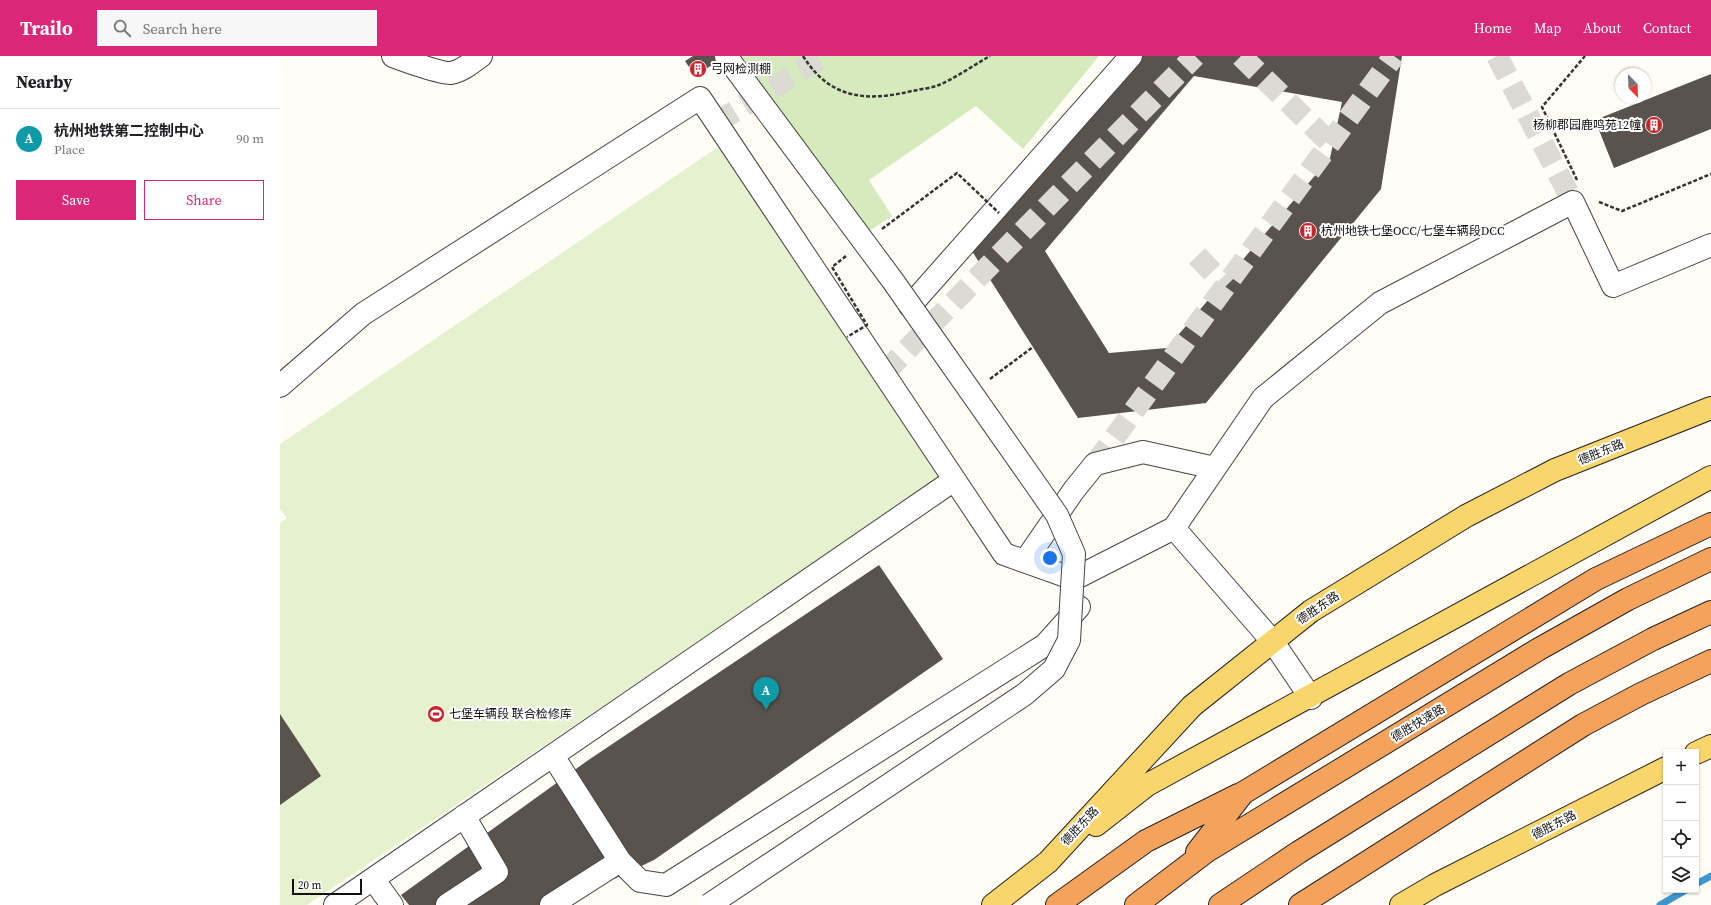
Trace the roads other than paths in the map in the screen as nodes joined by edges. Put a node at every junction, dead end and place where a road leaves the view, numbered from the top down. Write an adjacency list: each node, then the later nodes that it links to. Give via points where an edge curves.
1 (393, 56): 2 (street, via 450,73 470,65)
2 (482, 56)
3 (726, 56): 6 (street, bridge)
4 (1131, 56): 6 (street)
5 (1711, 245): 9 (street, via 1613,286 1574,202 1380,303 1263,398)
6 (910, 306): 35 (street, bridge, via 1057,515 1074,554 1069,640 1054,669 1025,694)
7 (280, 386): 11 (street, via 363,314 700,98)
8 (1711, 408): 18 (main road, 德胜东路, via 1555,470 1466,516 1311,611)
9 (1215, 468): 13 (street); 15 (street, via 1143,452 1096,464 1074,490)
10 (1711, 477): 20 (main road)
11 (954, 480): 15 (street, via 1004,554); 23 (street)
12 (1711, 524): 25 (highway, via 1596,579)
13 (1174, 528): 16 (street); 18 (street)
14 (1711, 559): 29 (highway, 德胜快速路, via 1628,599 1538,649 1207,851)
15 (1025, 562): 16 (street)
16 (1074, 579): 27 (street, via 1079,608 1045,645 666,885 640,881)
17 (1711, 612): 39 (highway, via 1653,639 1569,684)
18 (1273, 642): 20 (street); 28 (main road, 德胜东路, via 1192,706)
19 (1711, 661): 40 (highway, via 1641,694 1583,726)
20 (1311, 698): 28 (main road, via 1148,785)
21 (1711, 746): 22 (main road)
22 (1699, 752)
23 (553, 756): 26 (street); 27 (street)
24 (1663, 770): 41 (main road, 德胜东路, via 1435,885)
25 (1243, 793): 29 (highway); 37 (highway, via 1146,841)
26 (464, 816): 30 (street); 33 (street, via 497,872)
27 (620, 861): 34 (street)
28 (1048, 862): 36 (main road, 德胜东路)
29 (1182, 871): 38 (highway, 德胜快速路)
30 (374, 879): 31 (street); 32 (street)
31 (335, 905)
32 (392, 905)
33 (447, 905)
34 (551, 905)
35 (709, 905)
36 (992, 905)
37 (1057, 905)
38 (1136, 905)
39 (1220, 905)
40 (1300, 905)
41 (1401, 905)

